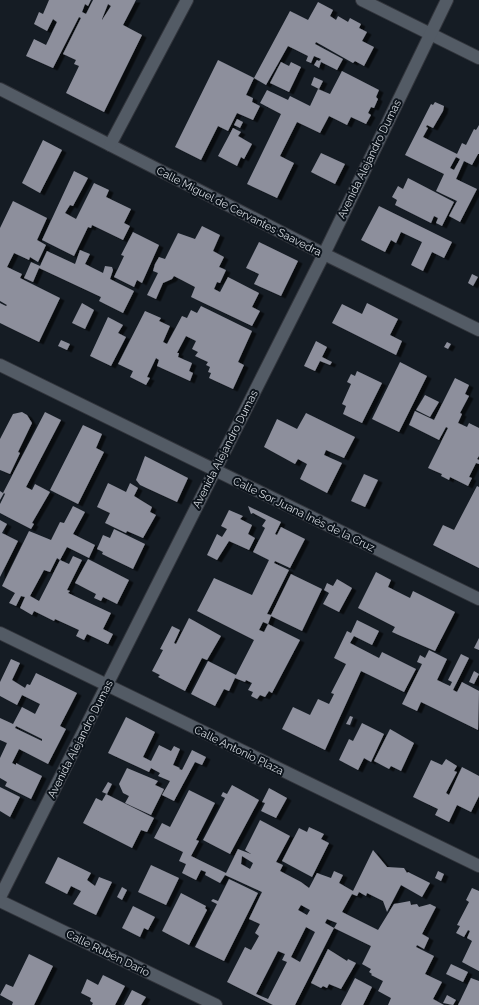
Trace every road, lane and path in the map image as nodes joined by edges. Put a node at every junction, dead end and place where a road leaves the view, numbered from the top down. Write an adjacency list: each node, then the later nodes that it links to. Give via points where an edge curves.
1 (187, 0): 7 (street)
2 (362, 0): 4 (street)
3 (447, 0): 4 (street, Avenida Alejandro Dumas)
4 (429, 34): 5 (street); 8 (street, Avenida Alejandro Dumas)
5 (479, 58)
6 (0, 89): 7 (street, Calle Miguel de Cervantes Saavedra)
7 (110, 145): 8 (street, Calle Miguel de Cervantes Saavedra)
8 (324, 254): 9 (street, Calle Miguel de Cervantes Saavedra); 11 (street, Avenida Alejandro Dumas)
9 (479, 330)
10 (0, 365): 11 (street, Calle Sor Juana Inés de la Cruz)
11 (214, 471): 12 (street, Calle Sor Juana Inés de la Cruz); 14 (street, Avenida Alejandro Dumas)
12 (479, 599)
13 (0, 633): 14 (street, Calle Antonio Plaza)
14 (108, 686): 15 (street, Calle Antonio Plaza); 16 (street, Avenida Alejandro Dumas)
15 (479, 866)
16 (0, 897)
17 (0, 901): 18 (street, Calle Rubén Darío)
18 (216, 1005)

